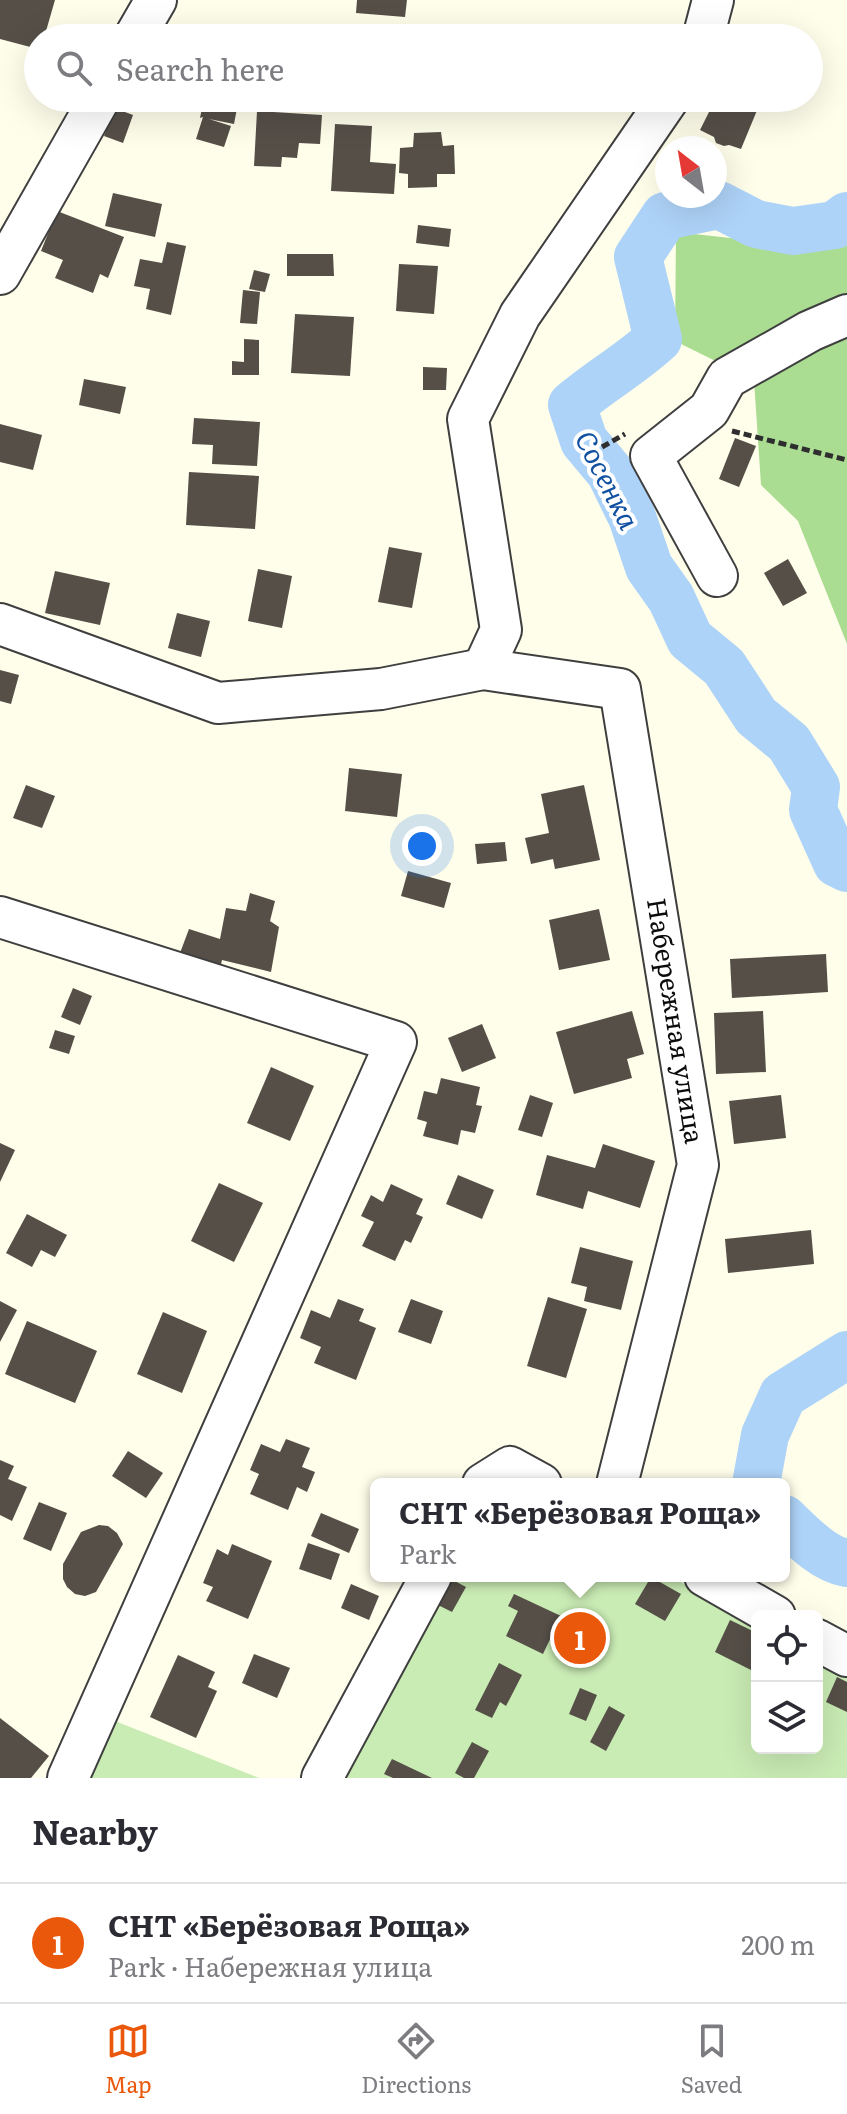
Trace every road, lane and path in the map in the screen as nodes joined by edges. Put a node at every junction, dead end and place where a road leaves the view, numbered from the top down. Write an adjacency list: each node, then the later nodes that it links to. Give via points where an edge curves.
1 (156, 0): 3 (street)
2 (713, 0): 4 (street)
3 (142, 24)
4 (707, 24)
5 (92, 112): 7 (street)
6 (659, 112): 13 (street, via 520,315 468,419 501,630)
7 (0, 274)
8 (847, 315): 9 (street, via 727,378)
9 (709, 410): 10 (path, via 722,428); 11 (street, via 651,456)
10 (847, 460)
11 (717, 576)
12 (0, 624): 13 (street, via 218,703 381,689)
13 (483, 669): 17 (street, Набережная улица, via 620,689 698,1165)
14 (0, 917): 23 (street, via 396,1042)
15 (493, 1478): 16 (street, via 510,1467)
16 (530, 1478)
17 (619, 1478)
18 (428, 1582): 24 (street)
19 (716, 1582): 20 (street)
20 (764, 1610)
21 (823, 1643): 22 (street)
22 (847, 1656)
23 (68, 1778)
24 (322, 1778)

